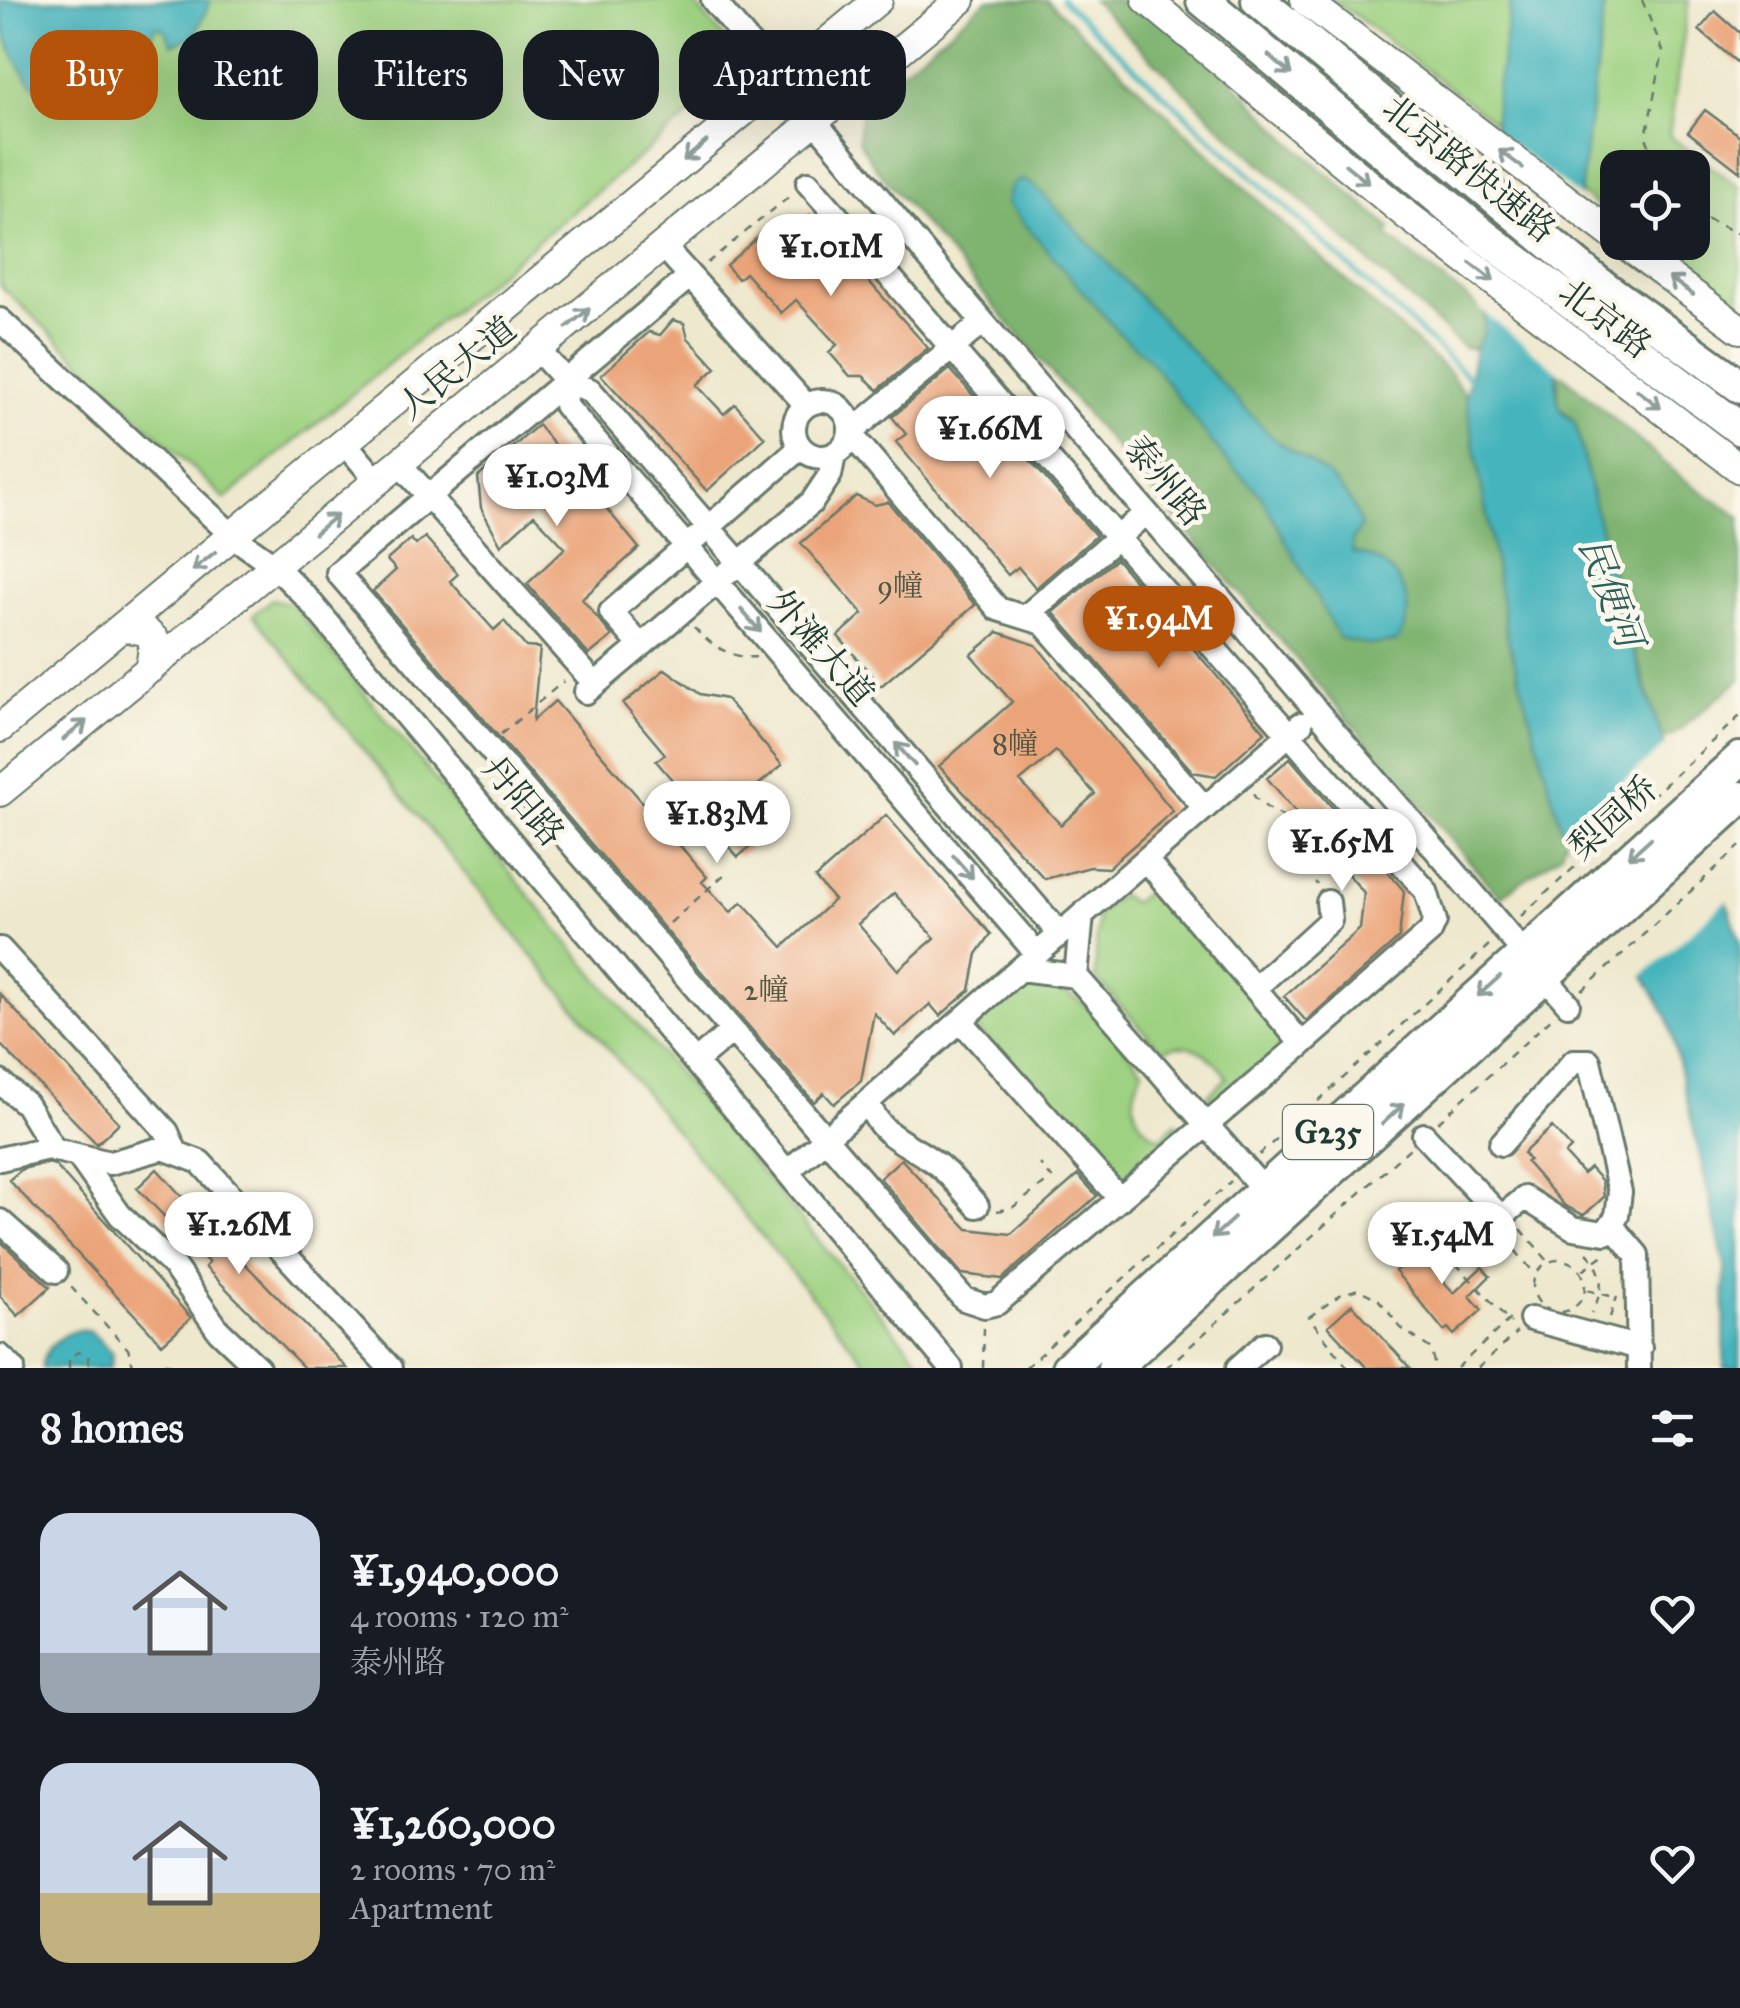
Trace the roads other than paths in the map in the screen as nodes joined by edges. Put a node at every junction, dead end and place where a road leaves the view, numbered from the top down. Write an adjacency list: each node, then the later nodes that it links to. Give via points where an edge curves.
1 (713, 0): 9 (street, 泰州路)
2 (878, 0): 10 (main road, 人民大道)
3 (961, 0): 8 (main road, 人民大道)
4 (1146, 0): 32 (main road, 北京路, one-way to 32, via 1404,213)
5 (1203, 0): 27 (highway, 北京路快速路, one-way to 27, via 1484,236)
6 (1258, 0): 25 (highway, 北京路快速路, via 1598,284)
7 (1305, 0): 15 (main road, 北京路, one-way to 7)
8 (929, 12): 13 (main road, 人民大道)
9 (739, 30)
10 (842, 30)
11 (733, 120): 29 (main road, 人民大道, one-way to 29)
12 (814, 120): 13 (street, 泰州路)
13 (816, 123): 16 (main road, 人民大道); 20 (street, 泰州路)
14 (808, 182): 22 (street)
15 (1600, 227)
16 (664, 247): 18 (street); 23 (main road, 人民大道, one-way to 16)
17 (1646, 260): 21 (main road, 北京路, one-way to 17)
18 (690, 276): 24 (street); 26 (street)
19 (0, 320): 37 (street, 丹阳路)
20 (983, 322): 22 (street); 35 (street, 泰州路)
21 (1740, 329)
22 (952, 348): 28 (street); 38 (street)
23 (538, 350): 24 (street, 外滩大道); 33 (main road, 人民大道)
24 (566, 382): 34 (street); 36 (street, 外滩大道, via 590,390); 39 (street, 外滩大道, via 565,404)
25 (1740, 386)
26 (806, 405): 28 (street, via 834,402 847,415); 30 (street, via 793,430)
27 (1740, 428)
28 (850, 433): 31 (street); 45 (street, via 998,609)
29 (346, 443): 33 (street); 37 (main road, 人民大道)
30 (800, 448): 31 (street, via 816,456); 36 (street)
31 (834, 454): 40 (street, via 830,475 812,502)
32 (1738, 468)
33 (388, 472): 34 (street); 41 (main road, 人民大道, one-way to 33)
34 (429, 497): 42 (street); 47 (street, via 587,681)
35 (1146, 513): 38 (street); 51 (street, 泰州路)
36 (708, 527): 39 (street); 40 (street, 外滩大道)
37 (234, 536): 41 (street, 丹阳路); 46 (main road, 人民大道, one-way to 46)
38 (1118, 537): 45 (street); 53 (street)
39 (687, 546): 43 (street, 外滩大道); 47 (street, via 611,612)
40 (740, 563): 43 (street); 64 (street, 外滩大道, one-way to 40)
41 (276, 566): 44 (street, 丹阳路); 48 (main road, 人民大道)
42 (338, 573): 44 (street); 49 (street)
43 (717, 582): 47 (street); 67 (street, 外滩大道, one-way to 67)
44 (308, 598): 50 (street, 丹阳路)
45 (1025, 617): 57 (street, via 1043,623)
46 (124, 626): 48 (main road, via 154,639); 52 (main road, 人民大道)
47 (641, 646)
48 (150, 669): 55 (main road, 人民大道, one-way to 48)
49 (422, 670): 50 (street); 59 (street)
50 (391, 698): 61 (street, 丹阳路)
51 (1315, 712): 53 (street); 66 (street, 泰州路)
52 (0, 728)
53 (1290, 734): 57 (street); 73 (street, via 1426,891 1435,910 1430,932)
54 (1740, 758): 58 (highway, G235)
55 (0, 792)
56 (1740, 798): 58 (highway, G235)
57 (1205, 808): 60 (street)
58 (1700, 814): 66 (highway, 梨园桥 / G235, via 1596,909)
59 (578, 852): 61 (street); 72 (street)
60 (1146, 860): 63 (street); 69 (street)
61 (544, 881): 74 (street, 丹阳路)
62 (1328, 902): 69 (street, via 1330,920)
63 (1082, 915): 64 (street); 68 (street)
64 (1060, 934): 67 (street)
65 (0, 949): 81 (street, via 167,1132)
66 (1523, 954): 70 (street, 泰州路); 86 (highway, G235, one-way to 86); 101 (highway, G235, one-way to 66)
67 (1029, 962): 68 (street); 71 (street)
68 (1076, 976): 77 (street)
69 (1255, 988): 73 (street)
70 (1568, 1004)
71 (961, 1021): 76 (street); 87 (street)
72 (732, 1032): 74 (street); 79 (street)
73 (1302, 1044): 77 (street)
74 (695, 1062): 85 (street, 丹阳路)
75 (0, 1082): 82 (street, via 26,1104)
76 (868, 1102): 79 (street); 88 (street, via 885,1133 942,1168)
77 (1207, 1124): 86 (street); 87 (street)
78 (1424, 1135): 90 (street, via 1502,1218 1525,1198)
79 (825, 1140): 85 (street); 87 (street, via 952,1288 984,1306 1005,1297)
80 (1501, 1144): 90 (street, via 1578,1057 1590,1061 1620,1192)
81 (174, 1148): 84 (street, via 110,1163); 98 (street, via 200,1162)
82 (54, 1150): 83 (street); 84 (street)
83 (0, 1159)
84 (81, 1160): 97 (street, via 120,1214 173,1265 219,1331)
85 (787, 1172): 99 (street, 丹阳路)
86 (1255, 1178): 100 (highway, G235, one-way to 100)
87 (1120, 1199)
88 (977, 1206)
89 (0, 1221): 91 (street)
90 (1594, 1235): 95 (street, via 1630,1241 1637,1256)
91 (56, 1271)
92 (1520, 1316): 95 (street)
93 (1265, 1344): 102 (street)
94 (0, 1356): 96 (street)
95 (1639, 1358)
96 (13, 1368)
97 (258, 1368)
98 (390, 1368)
99 (950, 1368)
100 (1068, 1368)
101 (1114, 1368)
102 (1238, 1368)

